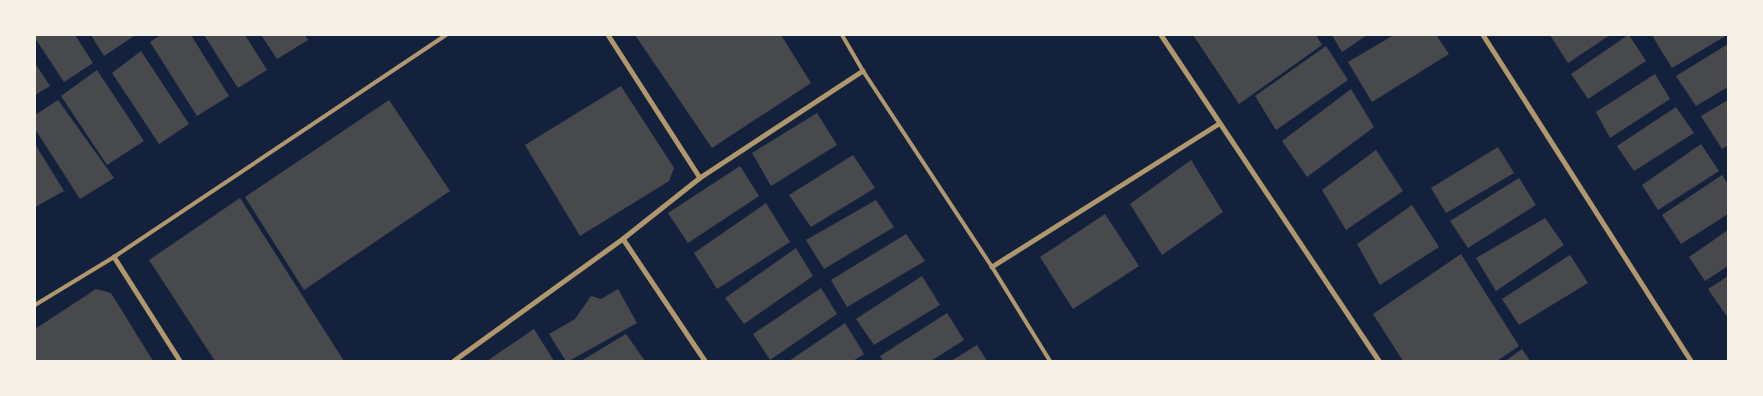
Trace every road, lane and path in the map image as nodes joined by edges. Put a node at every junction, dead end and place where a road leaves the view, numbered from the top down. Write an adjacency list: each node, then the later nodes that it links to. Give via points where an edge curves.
1 (446, 35): 10 (lane)
2 (608, 35): 8 (street)
3 (842, 35): 6 (lane)
4 (1161, 35): 7 (street)
5 (1483, 35): 18 (street)
6 (864, 71): 8 (street); 11 (lane)
7 (1219, 124): 11 (street); 17 (street)
8 (700, 178): 9 (street)
9 (623, 239): 14 (street); 15 (street)
10 (114, 257): 12 (lane); 13 (street)
11 (992, 267): 16 (lane)
12 (35, 305)
13 (180, 361)
14 (454, 361)
15 (705, 361)
16 (1050, 361)
17 (1379, 361)
18 (1691, 361)

